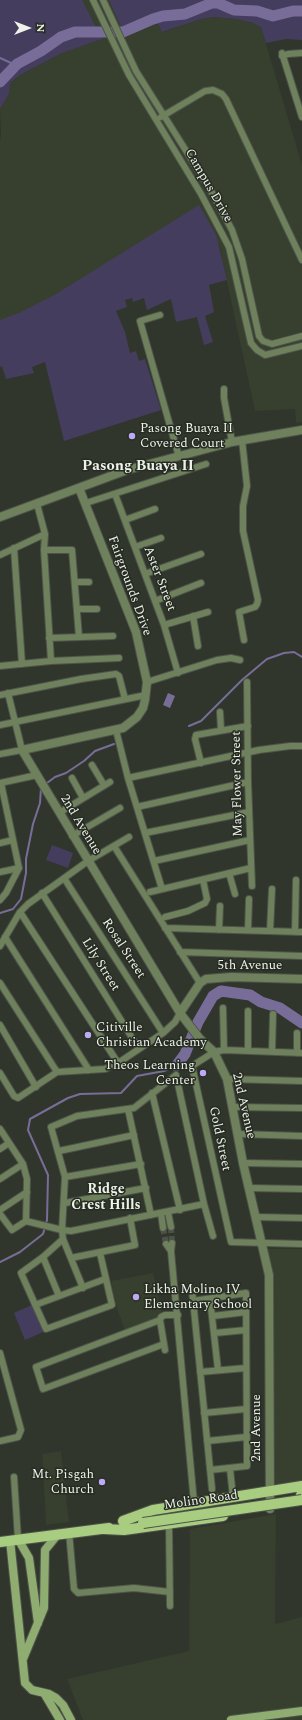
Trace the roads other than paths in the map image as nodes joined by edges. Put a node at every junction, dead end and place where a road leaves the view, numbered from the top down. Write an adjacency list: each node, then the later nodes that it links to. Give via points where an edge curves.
1 (93, 0): 6 (street, Campus Drive, via 129,75)
2 (103, 0): 4 (street, Campus Drive, via 136,71)
3 (302, 53): 5 (street, via 282,55)
4 (163, 116): 6 (street); 7 (street, via 205,91 213,90 222,94); 9 (street, Campus Drive, via 210,189 232,230 242,258 259,336 266,343 272,344)
5 (302, 117)
6 (156, 120): 10 (street, Campus Drive, via 201,194 229,247 251,343 265,354)
7 (302, 260)
8 (160, 315): 15 (street, via 140,321)
9 (302, 336)
10 (302, 346)
11 (224, 389): 14 (street)
12 (302, 430): 13 (street)
13 (242, 440): 14 (street); 44 (street, via 248,486 242,506 244,531 258,600 255,607 239,612)
14 (232, 442): 15 (street)
15 (179, 457): 17 (street, via 127,470)
16 (206, 464): 18 (street)
17 (79, 488): 19 (street, Fairgrounds Drive); 20 (street)
18 (115, 494): 19 (street); 23 (street, Aster Street)
19 (86, 503): 52 (street, Fairgrounds Drive, via 136,632)
20 (37, 504): 22 (street); 24 (street)
21 (155, 509): 23 (street)
22 (0, 517)
23 (125, 520): 26 (street, Aster Street)
24 (45, 534): 27 (street); 28 (street)
25 (161, 538): 26 (street)
26 (135, 547): 31 (street, Aster Street)
27 (14, 548): 30 (street); 49 (street)
28 (44, 550): 32 (street, via 72,550); 43 (street)
29 (201, 554): 31 (street)
30 (0, 555)
31 (145, 574): 35 (street, Aster Street)
32 (75, 582): 33 (street); 36 (street)
33 (89, 582)
34 (201, 583): 35 (street)
35 (155, 601): 40 (street, Aster Street)
36 (78, 609): 37 (street); 42 (street)
37 (98, 609)
38 (208, 612): 39 (street)
39 (193, 616): 40 (street); 45 (street)
40 (164, 625): 51 (street, Aster Street)
41 (113, 636): 42 (street)
42 (79, 637): 43 (street)
43 (49, 638): 48 (street)
44 (244, 640)
45 (198, 646)
46 (119, 658): 48 (street)
47 (240, 660): 51 (street, via 217,660)
48 (51, 661): 49 (street)
49 (22, 664): 50 (street)
50 (0, 666)
51 (178, 673): 52 (street)
52 (148, 682): 56 (street, Fairgrounds Drive)
53 (247, 682): 61 (street, May Flower Street)
54 (8, 693): 55 (street); 57 (street, via 81,678 116,674 120,676); 59 (street, 2nd Avenue)
55 (0, 695)
56 (146, 695): 57 (street); 62 (street, Fairgrounds Drive, via 143,708 137,717)
57 (125, 699): 59 (street)
58 (220, 712): 63 (street)
59 (14, 722): 60 (street); 65 (street, 2nd Avenue)
60 (0, 724)
61 (248, 726): 63 (street); 66 (street, May Flower Street)
62 (116, 730): 65 (street, Fairgrounds Drive); 72 (street)
63 (221, 730): 68 (street, via 196,735)
64 (302, 746): 66 (street, via 274,747)
65 (22, 750): 67 (street, Fairgrounds Drive); 70 (street, 2nd Avenue)
66 (248, 753): 68 (street); 74 (street, May Flower Street)
67 (0, 754)
68 (201, 763): 72 (street)
69 (92, 764): 76 (street)
70 (37, 775): 75 (street); 82 (street, 2nd Avenue)
71 (72, 778): 77 (street)
72 (128, 778): 78 (street)
73 (110, 782): 76 (street)
74 (248, 782): 78 (street); 80 (street, May Flower Street)
75 (1, 783): 81 (street)
76 (104, 785): 77 (street)
77 (83, 798): 82 (street)
78 (137, 807): 84 (street)
79 (120, 808): 85 (street)
80 (249, 812): 84 (street); 88 (street, May Flower Street)
81 (8, 813): 83 (street); 87 (street)
82 (59, 813): 85 (street, 2nd Avenue)
83 (0, 815)
84 (145, 833): 92 (street)
85 (72, 836): 91 (street, 2nd Avenue)
86 (129, 837): 90 (street)
87 (13, 840): 89 (street); 93 (street)
88 (250, 840): 92 (street); 94 (street, May Flower Street)
89 (0, 843)
90 (114, 846): 91 (street); 111 (street)
91 (88, 861): 97 (street); 126 (street, 2nd Avenue)
92 (154, 861): 101 (street)
93 (19, 868): 95 (street); 107 (street)
94 (251, 868): 96 (street); 100 (street, May Flower Street)
95 (0, 872)
96 (229, 873): 98 (street); 105 (street)
97 (64, 878): 104 (street); 128 (street, Rosal Street)
98 (203, 880): 101 (street); 110 (street, via 207,899 205,903)
99 (296, 880): 115 (street)
100 (252, 886)
101 (162, 889): 103 (street)
102 (272, 889): 114 (street)
103 (150, 892)
104 (42, 893): 109 (street); 130 (street, Lily Street)
105 (235, 894)
106 (249, 899): 113 (street)
107 (0, 900)
108 (220, 906): 112 (street)
109 (20, 912): 116 (street); 136 (street)
110 (166, 917)
111 (166, 928): 112 (street); 118 (street)
112 (219, 930): 113 (street)
113 (248, 930): 114 (street)
114 (270, 931): 115 (street)
115 (299, 932)
116 (5, 937): 117 (street); 137 (street)
117 (0, 946)
118 (180, 952): 119 (street); 122 (street)
119 (302, 956)
120 (302, 979): 122 (street, 5th Avenue, via 215,978)
121 (0, 983): 138 (street)
122 (200, 983): 126 (street)
123 (223, 1008): 131 (street)
124 (248, 1011): 132 (street)
125 (273, 1014): 134 (street)
126 (182, 1015): 128 (street); 133 (street, 2nd Avenue, via 200,1039)
127 (0, 1025): 142 (street)
128 (163, 1033): 130 (street)
129 (297, 1033): 135 (street)
130 (139, 1049): 136 (street)
131 (224, 1050): 132 (street); 133 (street)
132 (248, 1051): 134 (street)
133 (214, 1052): 140 (street, 2nd Avenue); 182 (street, Gold Street, via 192,1066 231,1242)
134 (272, 1052): 135 (street)
135 (299, 1053)
136 (118, 1063): 137 (street, via 105,1069)
137 (89, 1070): 138 (street)
138 (57, 1072): 142 (street)
139 (0, 1073): 142 (street, via 16,1098)
140 (227, 1079): 141 (street); 144 (street, 2nd Avenue)
141 (302, 1081)
142 (36, 1087)
143 (152, 1093): 146 (street, via 134,1108); 165 (street, via 176,1075); 167 (street)
144 (232, 1107): 145 (street); 148 (street, 2nd Avenue)
145 (302, 1108)
146 (128, 1109): 149 (street); 153 (street, via 77,1116 51,1127)
147 (0, 1129): 151 (street)
148 (238, 1134): 150 (street); 154 (street, 2nd Avenue)
149 (134, 1136): 153 (street); 156 (street)
150 (302, 1136)
151 (9, 1142): 152 (street); 155 (street)
152 (0, 1149)
153 (59, 1151): 158 (street)
154 (243, 1163): 157 (street); 161 (street, 2nd Avenue)
155 (23, 1164): 159 (street); 163 (street)
156 (140, 1164): 158 (street); 160 (street)
157 (302, 1164)
158 (65, 1177): 164 (street)
159 (0, 1179)
160 (146, 1188): 164 (street); 171 (street)
161 (249, 1188): 162 (street); 172 (street, 2nd Avenue)
162 (302, 1189)
163 (27, 1192): 166 (street); 175 (street)
164 (64, 1203): 178 (street)
165 (204, 1204): 167 (street); 179 (street)
166 (0, 1210)
167 (180, 1210): 168 (street)
168 (168, 1212): 169 (street); 176 (street)
169 (161, 1213): 171 (street); 177 (street)
170 (0, 1214): 175 (street, via 12,1230)
171 (151, 1215): 173 (street)
172 (255, 1217): 174 (street); 182 (street, 2nd Avenue)
173 (130, 1218): 178 (street); 184 (street, via 135,1245)
174 (302, 1218)
175 (26, 1221): 178 (street)
176 (171, 1227)
177 (163, 1228)
178 (62, 1230): 180 (street)
179 (213, 1236)
180 (63, 1239): 185 (street); 186 (street)
181 (169, 1243): 195 (street)
182 (261, 1243): 183 (street); 214 (street, 2nd Avenue, via 269,1275)
183 (302, 1244)
184 (100, 1253): 186 (street); 187 (street)
185 (43, 1257): 190 (street); 193 (street, via 22,1273)
186 (71, 1258): 188 (street)
187 (105, 1279): 188 (street); 193 (street, via 112,1305 46,1329)
188 (82, 1288): 190 (street)
189 (192, 1290): 192 (street)
190 (59, 1296): 193 (street)
191 (210, 1299): 192 (street); 194 (street, via 246,1292); 196 (street)
192 (193, 1301): 203 (street)
193 (35, 1305)
194 (246, 1312): 196 (street); 198 (street)
195 (178, 1315): 197 (street, via 165,1315); 218 (street)
196 (213, 1316): 199 (street)
197 (160, 1320): 197 (street, via 36,1367 43,1389 164,1347)
198 (246, 1330): 199 (street); 201 (street)
199 (215, 1333): 202 (street)
200 (0, 1353): 207 (street, via 21,1430 18,1437)
201 (246, 1368): 202 (street); 204 (street)
202 (218, 1370): 203 (street)
203 (200, 1372): 205 (street)
204 (246, 1409): 205 (street); 206 (street)
205 (204, 1413): 208 (street)
206 (246, 1437): 208 (street); 209 (street, via 246,1466)
207 (0, 1441)
208 (206, 1441): 210 (street)
209 (230, 1469): 210 (street); 216 (street)
210 (210, 1470): 213 (street)
211 (14, 1478): 228 (street)
212 (302, 1486): 214 (main road, Molino Road)
213 (212, 1489)
214 (270, 1491): 216 (main road, Molino Road); 220 (street, 2nd Avenue)
215 (302, 1495): 221 (main road, Molino Road)
216 (233, 1497): 218 (main road, Molino Road)
217 (302, 1500): 221 (main road, Molino Road, bridge)
218 (194, 1503): 222 (main road, Molino Road, via 153,1510)
219 (302, 1504): 220 (main road, Molino Road)
220 (270, 1509): 223 (main road, Molino Road)
221 (143, 1520): 222 (main road, Molino Road); 225 (main road, Molino Road)
222 (123, 1521): 224 (main road, Molino Road, via 94,1525)
223 (169, 1524): 225 (main road, Molino Road, via 124,1530); 230 (street)
224 (89, 1529): 225 (main road, Molino Road); 226 (main road, Molino Road)
225 (104, 1529)
226 (69, 1532): 227 (main road, Molino Road); 230 (street, via 74,1589 78,1593 134,1588)
227 (58, 1534): 228 (main road, Molino Road); 232 (main road, via 45,1550 44,1612)
228 (14, 1540): 229 (main road, Molino Road); 232 (main road, via 29,1558); 233 (main road)
229 (0, 1542)
230 (170, 1592): 231 (street)
231 (170, 1606)
232 (38, 1624): 233 (main road)
233 (22, 1662): 234 (main road, via 27,1685 35,1691)
234 (44, 1693): 236 (main road); 237 (main road, via 59,1700)
235 (302, 1711): 238 (main road)
236 (60, 1720)
237 (71, 1720)
238 (231, 1720)

